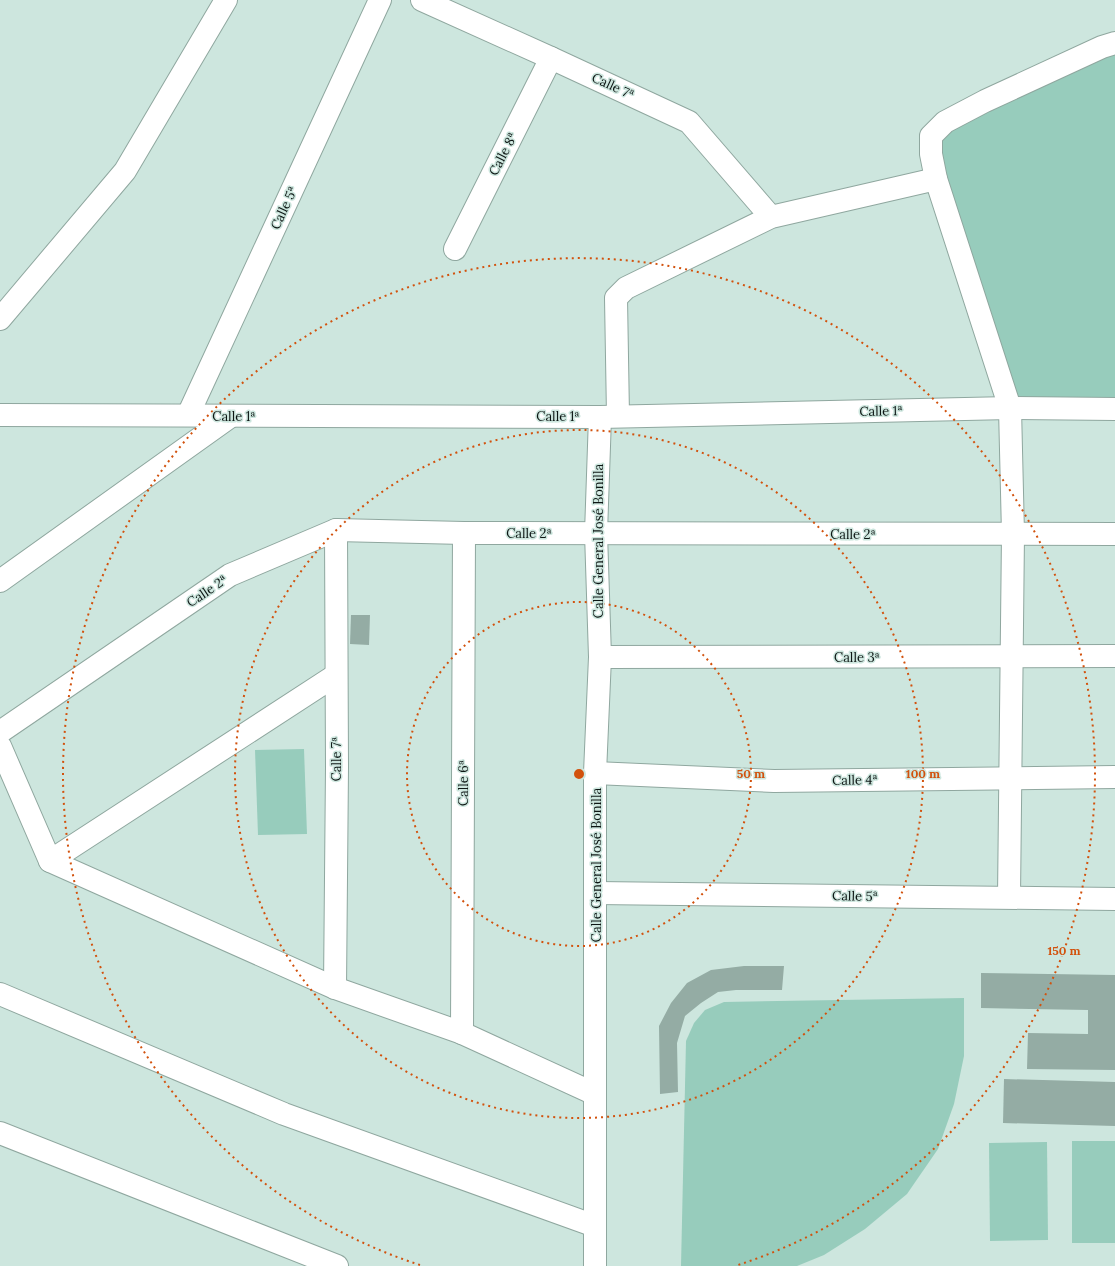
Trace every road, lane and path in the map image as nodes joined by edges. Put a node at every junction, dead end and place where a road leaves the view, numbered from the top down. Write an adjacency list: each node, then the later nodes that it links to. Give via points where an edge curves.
1 (226, 0): 9 (street, via 125,171)
2 (380, 0): 13 (street, Calle 5ª)
3 (422, 0): 5 (street, Calle 7ª)
4 (1115, 43): 6 (street, via 985,101 945,122 931,136 931,154)
5 (551, 58): 7 (street, Calle 7ª, via 689,122); 8 (street, Calle 8ª)
6 (936, 179): 7 (street, Calle General José Bonilla); 10 (street)
7 (771, 217): 15 (street, Calle General José Bonilla, via 626,288 616,298)
8 (455, 250)
9 (0, 319)
10 (1010, 408): 11 (street, Calle 1ª); 15 (street, Calle 1ª); 19 (street)
11 (1115, 409)
12 (0, 415): 13 (street, Calle 1ª)
13 (188, 416): 14 (street, Calle 1ª)
14 (231, 416): 15 (street, Calle 1ª); 21 (street)
15 (609, 416): 18 (street, Calle General José Bonilla)
16 (336, 530): 17 (street, Calle 2ª); 25 (street, Calle 7ª); 26 (street, Calle 2ª, via 230,575)
17 (464, 533): 18 (street, Calle 2ª); 37 (street, Calle 6ª)
18 (596, 533): 19 (street, Calle 2ª); 24 (street, Calle General José Bonilla)
19 (1013, 534): 20 (street, Calle 2ª); 22 (street)
20 (1115, 534)
21 (0, 581)
22 (1011, 656): 23 (street, Calle 3ª); 24 (street, Calle 3ª); 30 (street)
23 (1115, 656)
24 (600, 657): 28 (street, Calle General José Bonilla)
25 (336, 675): 31 (street); 35 (street, Calle 7ª)
26 (0, 732)
27 (0, 746): 31 (street)
28 (596, 773): 30 (street, Calle 4ª, via 774,781); 32 (street, Calle General José Bonilla)
29 (1115, 777): 30 (street, Calle 4ª)
30 (1010, 778): 33 (street)
31 (50, 861): 35 (street)
32 (596, 893): 33 (street, Calle 5ª); 38 (street, Calle General José Bonilla)
33 (1009, 897): 34 (street, Calle 5ª)
34 (1115, 899)
35 (335, 988): 37 (street)
36 (0, 994): 40 (street, via 284,1114)
37 (462, 1033): 38 (street)
38 (595, 1094): 40 (street, Calle General José Bonilla)
39 (0, 1133): 41 (street)
40 (595, 1226): 42 (street, Calle General José Bonilla)
41 (337, 1266)
42 (595, 1266)

